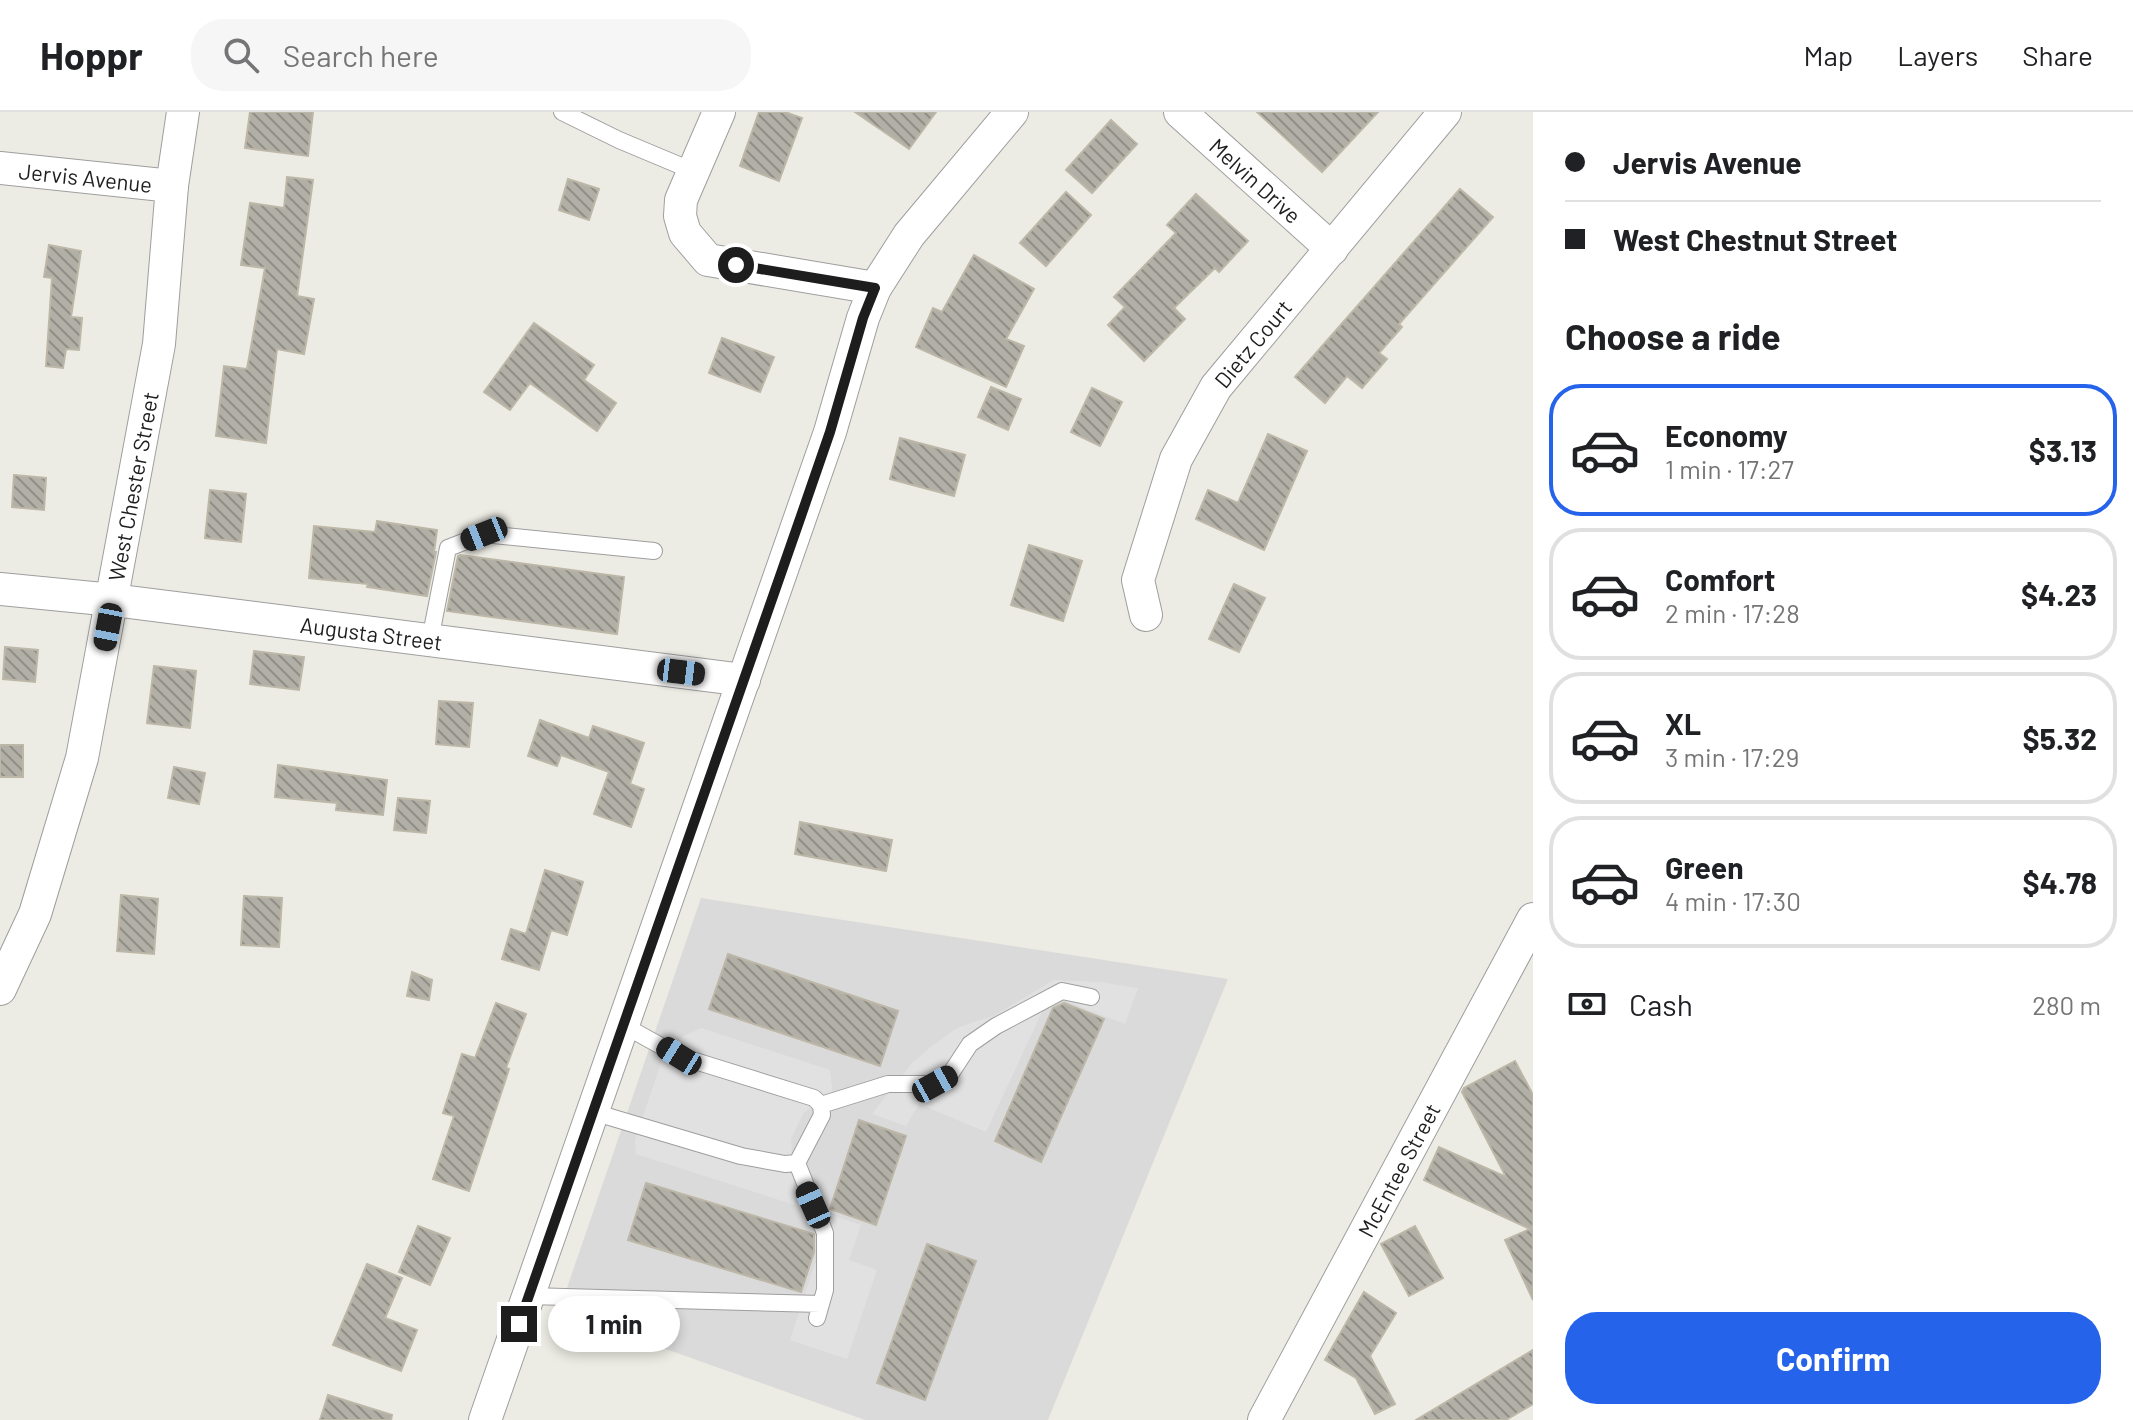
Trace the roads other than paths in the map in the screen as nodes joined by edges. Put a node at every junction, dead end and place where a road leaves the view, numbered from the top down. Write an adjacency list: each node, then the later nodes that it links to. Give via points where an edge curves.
1 (183, 112): 9 (street, West Chester Street)
2 (562, 112): 8 (lane)
3 (719, 112): 8 (street)
4 (1012, 112): 11 (street, via 909,235)
5 (1180, 112): 10 (street, Melvin Drive)
6 (1445, 112): 10 (street, Dietz Court)
7 (0, 168): 9 (street, Jervis Avenue)
8 (693, 171): 11 (street, via 680,216 685,233 708,260)
9 (172, 186): 14 (street, West Chester Street, via 159,344)
10 (1332, 249): 15 (street, Dietz Court, via 1216,387 1176,459 1138,580)
11 (875, 288): 17 (street)
12 (654, 551): 16 (lane, via 484,534 448,548)
13 (0, 589): 14 (street, Augusta Street)
14 (113, 600): 16 (street, Augusta Street); 19 (street, West Chester Street, via 82,758 35,914)
15 (1146, 615)
16 (430, 640): 17 (street, Augusta Street)
17 (744, 680): 21 (street)
18 (1528, 947): 27 (street, McEntee Street, via 1386,1190)
19 (0, 989)
20 (1091, 997): 22 (lane, via 1062,991 996,1026 970,1044 949,1076 935,1084 888,1084)
21 (623, 1025): 22 (lane, via 679,1056 814,1098); 23 (street)
22 (821, 1105): 24 (lane, via 822,1115)
23 (593, 1112): 24 (lane, via 741,1156); 25 (street)
24 (797, 1163): 25 (lane, via 825,1233 825,1290 819,1311)
25 (529, 1296): 26 (street)
26 (485, 1420)
27 (1264, 1420)

